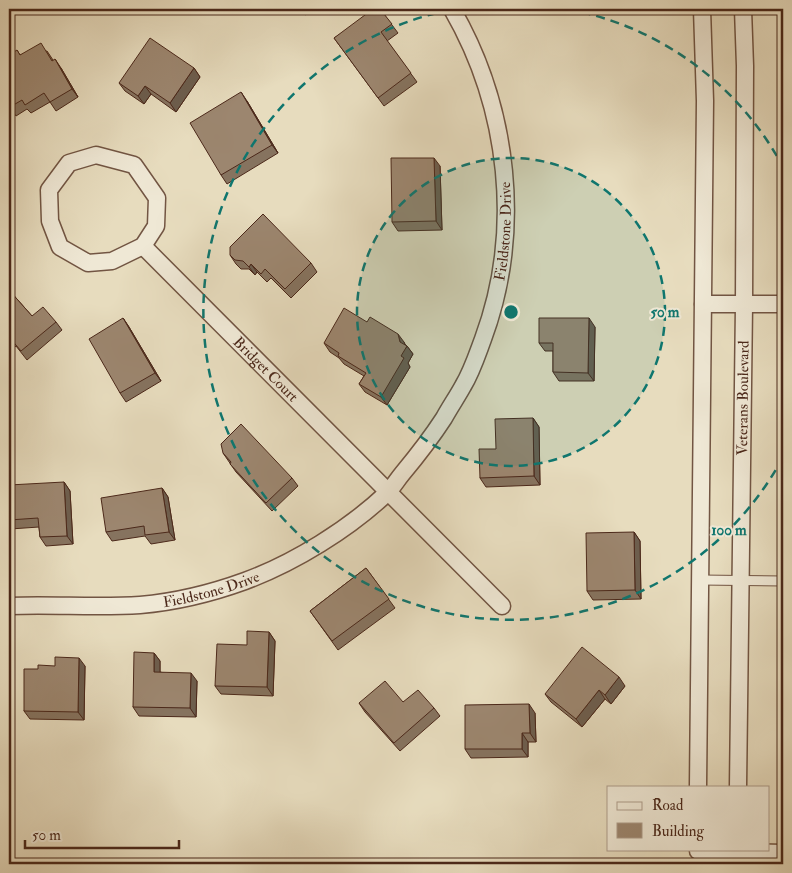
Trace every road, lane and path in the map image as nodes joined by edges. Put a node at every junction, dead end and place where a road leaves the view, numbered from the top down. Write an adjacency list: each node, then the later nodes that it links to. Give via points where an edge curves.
1 (452, 9): 8 (street, Fieldstone Drive, via 480,65 495,114 506,197 504,249 489,321 464,385 427,444)
2 (702, 9): 5 (street, via 705,101)
3 (743, 9): 7 (street, Veterans Boulevard)
4 (143, 246): 4 (street, via 156,226 157,198 134,166 96,155 69,163 49,190 50,221 60,247 88,263 112,261); 8 (street, Bridget Court)
5 (703, 304): 7 (street); 9 (street)
6 (783, 304): 7 (street)
7 (744, 305): 10 (street, Veterans Boulevard)
8 (388, 492): 12 (street, Fieldstone Drive, via 308,552 268,572 212,592 142,605); 13 (street)
9 (700, 580): 10 (lane); 14 (street)
10 (740, 581): 11 (lane); 15 (street, Veterans Boulevard)
11 (783, 581)
12 (9, 606)
13 (502, 606)
14 (698, 786)
15 (738, 786)
16 (783, 853): 18 (street)
17 (698, 855): 18 (street)
18 (740, 855)

